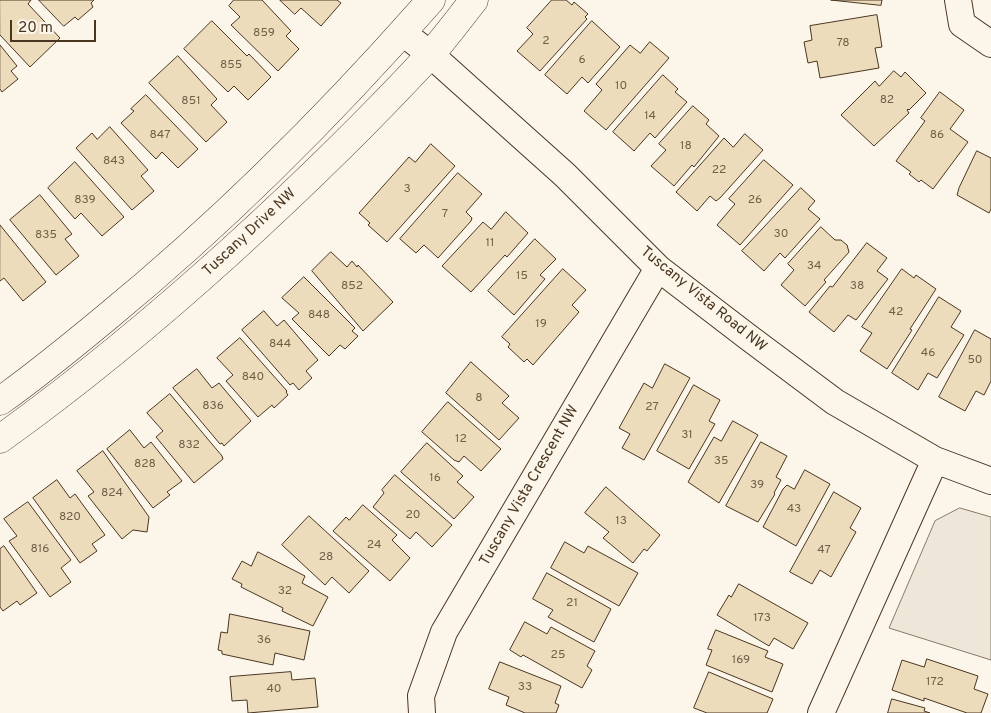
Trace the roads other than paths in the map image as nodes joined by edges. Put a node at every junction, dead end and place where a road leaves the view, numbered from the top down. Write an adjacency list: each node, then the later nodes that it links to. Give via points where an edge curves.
1 (431, 0): 4 (street, Tuscany Drive NW)
2 (474, 0): 6 (street, Tuscany Drive NW)
3 (958, 0): 5 (street, via 962,24)
4 (403, 33): 6 (street, Tuscany Vista Road NW); 8 (street, Tuscany Drive NW, via 278,164 212,226 117,309)
5 (991, 44)
6 (430, 54): 7 (street, Tuscany Vista Road NW, via 565,175); 9 (street, Tuscany Drive NW, via 275,211 193,285)
7 (658, 268): 10 (street, Tuscany Vista Road NW, via 835,402); 12 (street, Tuscany Vista Crescent NW, via 444,632 422,696)
8 (0, 401)
9 (0, 439)
10 (935, 460): 11 (street, Tuscany Vista Road NW); 13 (street)
11 (991, 481)
12 (422, 713)
13 (821, 713)

